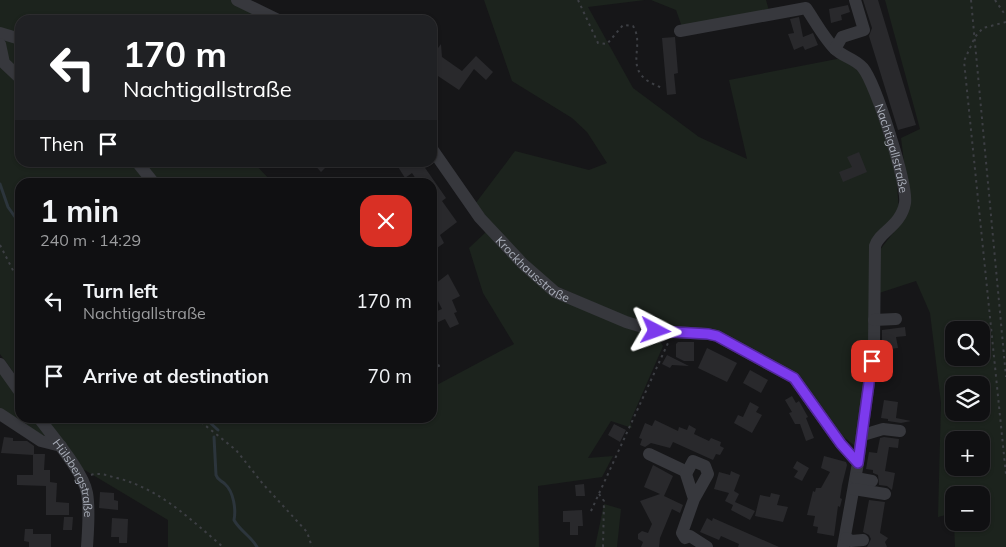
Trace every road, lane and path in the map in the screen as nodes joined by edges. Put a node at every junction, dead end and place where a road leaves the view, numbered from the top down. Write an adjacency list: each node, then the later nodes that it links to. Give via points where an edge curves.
1 (238, 0): 6 (street)
2 (578, 0): 15 (path, via 598,43 607,44 623,25 633,26 636,30 638,69 643,79)
3 (855, 0): 13 (street, via 864,30 842,37)
4 (971, 0): 10 (path)
5 (995, 0): 7 (path)
6 (268, 15)
7 (1006, 16)
8 (1006, 22): 10 (path, via 983,28)
9 (680, 30): 13 (street, Nachtigallstraße, via 806,8)
10 (975, 37): 27 (path); 39 (path, via 964,60)
11 (1, 38): 12 (street); 14 (street, via 4,64)
12 (15, 39)
13 (835, 49): 22 (street, Nachtigallstraße, via 857,62 868,77 906,193 894,226 876,240)
14 (15, 74)
15 (663, 88)
16 (437, 156): 23 (street, Krockhausstraße, via 480,218 522,264 555,292 626,322)
17 (141, 167): 18 (street)
18 (150, 178)
19 (0, 245): 20 (path)
20 (15, 274)
21 (896, 319): 22 (street)
22 (874, 320): 33 (street, Nachtigallstraße)
23 (674, 333): 37 (street, Krockhausstraße, via 717,336 794,378); 43 (path)
24 (437, 362): 26 (path)
25 (0, 364): 28 (street)
26 (440, 368)
27 (1006, 377)
28 (15, 385)
29 (0, 414): 35 (street, via 40,441)
30 (888, 422): 33 (street)
31 (43, 423): 35 (street, Hülsbergstraße)
32 (202, 423): 51 (path, via 236,450 307,532)
33 (864, 431): 34 (street); 37 (street, Nachtigallstraße)
34 (900, 431)
35 (61, 446): 40 (street, Hülsbergstraße)
36 (649, 454): 38 (street)
37 (858, 463): 42 (street)
38 (687, 472): 45 (street); 45 (street, via 693,461 705,466 708,474)
39 (1006, 475)
40 (81, 478): 49 (street, Hülsbergstraße, via 87,493); 50 (path, via 98,473 131,482 170,501)
41 (872, 481): 42 (street)
42 (855, 483): 44 (street); 48 (street)
43 (599, 494): 46 (path); 52 (path, via 604,501)
44 (885, 494)
45 (694, 499): 53 (street, via 688,532)
46 (591, 511)
47 (863, 536): 48 (street, via 851,541)
48 (846, 538)
49 (87, 547)
50 (223, 547)
51 (312, 547)
52 (603, 547)
53 (707, 547)

